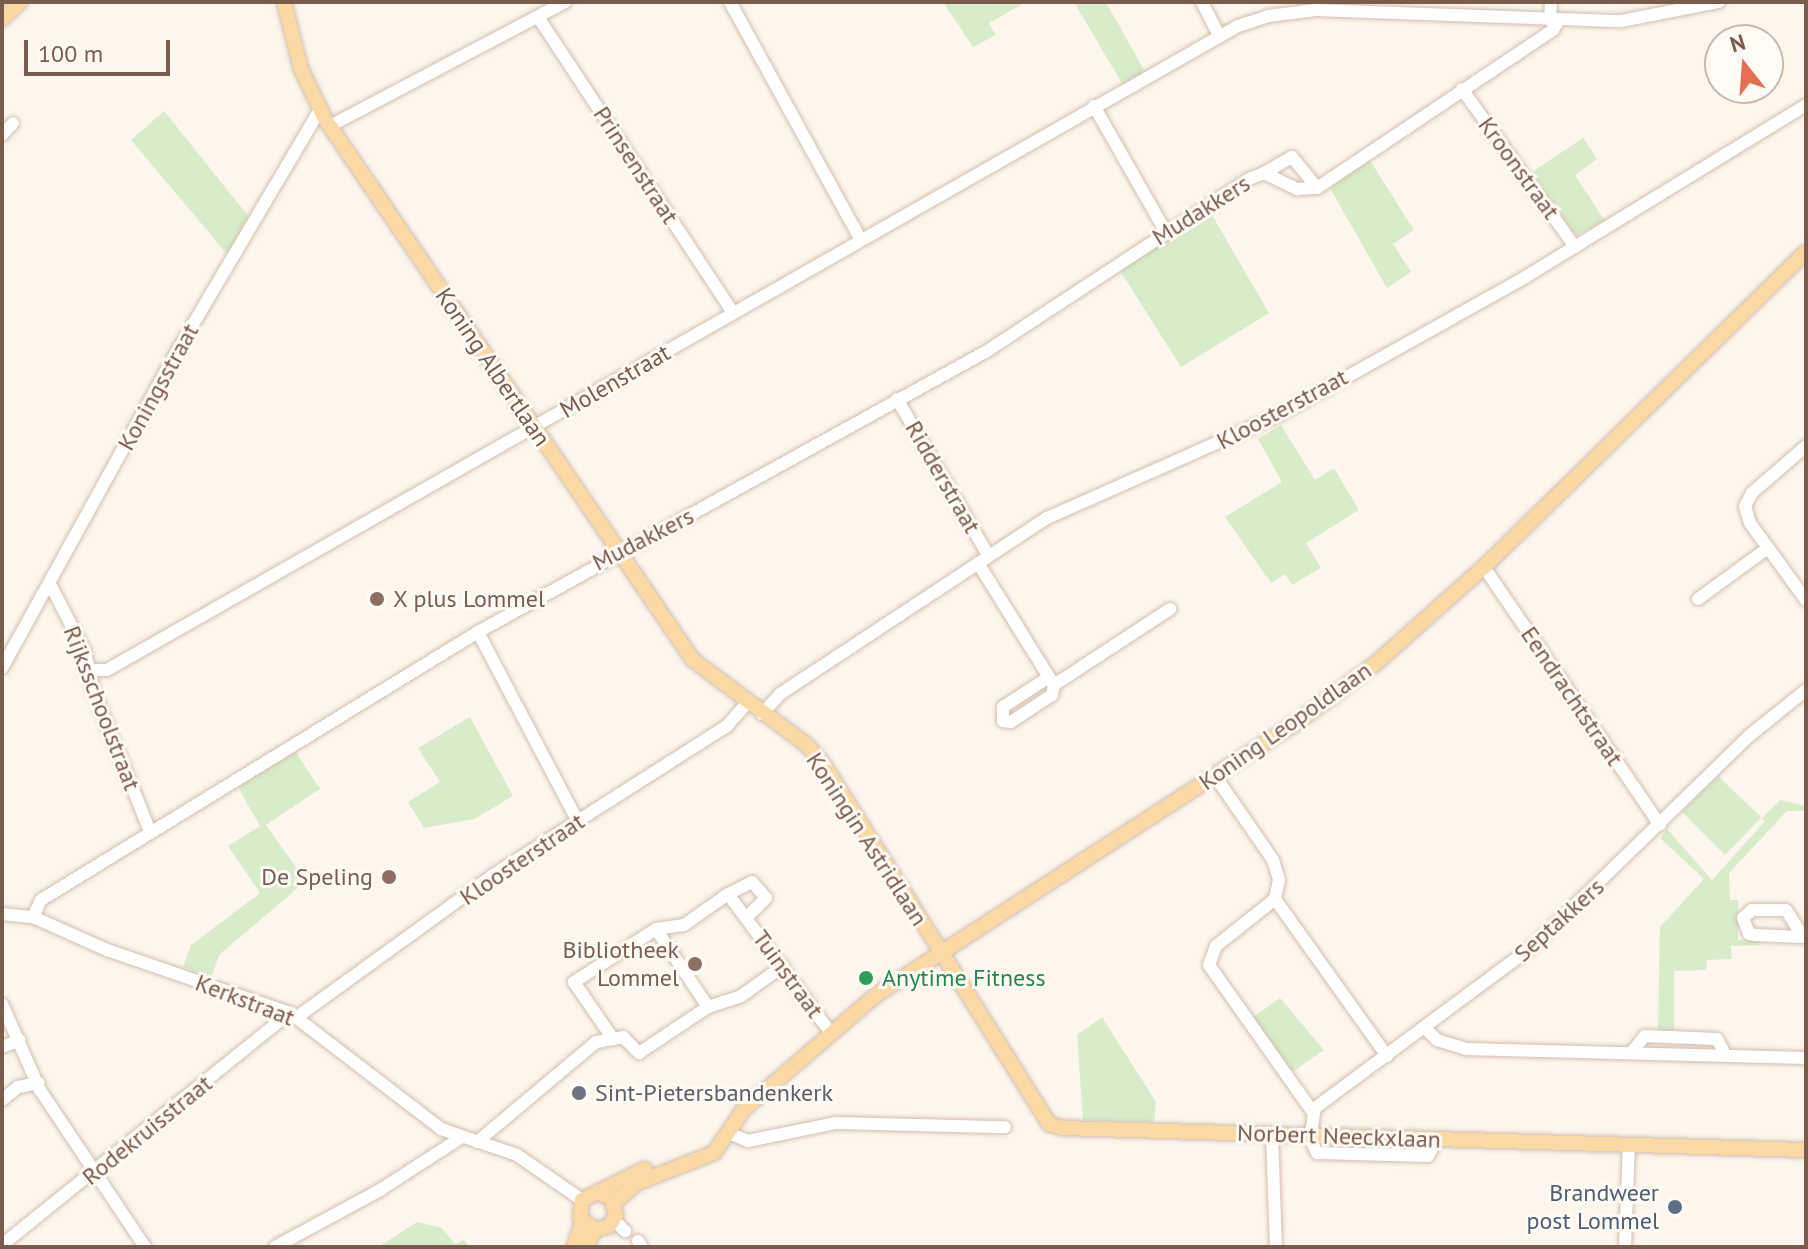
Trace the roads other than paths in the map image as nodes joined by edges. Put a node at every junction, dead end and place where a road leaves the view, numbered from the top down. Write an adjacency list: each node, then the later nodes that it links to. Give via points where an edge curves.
1 (20, 2): 9 (main road)
2 (284, 2): 15 (main road, Koning Albertlaan, via 301,69)
3 (565, 2): 8 (street)
4 (730, 2): 22 (street)
5 (1202, 2): 11 (street)
6 (1551, 2): 10 (street)
7 (1719, 2): 10 (street, Molenstraat, via 1621,21)
8 (538, 17): 17 (street); 25 (street, Prinsenstraat)
9 (2, 19)
10 (1554, 21): 11 (street, Molenstraat, via 1316,10 1268,16); 12 (street, via 1553,30)
11 (1219, 35): 14 (street, Molenstraat)
12 (1462, 89): 20 (street); 23 (street, Kroonstraat)
13 (1806, 105): 23 (street, Kloosterstraat)
14 (1094, 106): 21 (street); 22 (street, Molenstraat)
15 (320, 110): 17 (main road, Koning Albertlaan); 33 (street, Koningsstraat, via 179,348)
16 (13, 123): 18 (street)
17 (330, 126): 27 (main road, Koning Albertlaan)
18 (2, 135)
19 (1264, 173): 20 (street, Mudakkers, via 1297,189); 20 (street, Mudakkers, via 1292,157); 21 (street, Mudakkers)
20 (1317, 188)
21 (1166, 232): 26 (street, Mudakkers, via 987,351)
22 (861, 240): 25 (street, Molenstraat)
23 (1575, 247): 31 (street, Kloosterstraat, via 1277,416 1091,494)
24 (1806, 252): 32 (main road, Koning Leopoldlaan)
25 (733, 313): 27 (street, Molenstraat)
26 (897, 399): 30 (street, Mudakkers); 31 (street, Ridderstraat)
27 (535, 427): 30 (main road, Koning Albertlaan); 39 (street, Molenstraat, via 107,670)
28 (1806, 446): 29 (street, via 1747,500 1746,514)
29 (1768, 548): 34 (street); 35 (street)
30 (620, 552): 37 (street, Mudakkers); 41 (main road, Koning Albertlaan, via 698,668)
31 (983, 559): 36 (street, Ridderstraat, via 1052,681); 42 (street, Kloosterstraat, via 780,694)
32 (1484, 567): 43 (main road, Koning Leopoldlaan, via 1339,692); 45 (street, Eendrachtstraat)
33 (51, 586): 38 (street, Koningsstraat); 39 (street, Rijksschoolstraat)
34 (1698, 599)
35 (1806, 600)
36 (1170, 609)
37 (478, 632): 44 (street); 46 (street, Mudakkers)
38 (2, 668)
39 (92, 670): 46 (street, Rijksschoolstraat, via 94,692)
40 (1806, 690): 45 (street, Septakkers, via 1749,736)
41 (747, 703): 42 (main road, Koningin Astridlaan); 44 (street, Kloosterstraat, via 727,726)
42 (762, 714): 54 (main road, Koningin Astridlaan, via 824,765)
43 (1215, 776): 48 (street, via 1276,866); 54 (main road, Koning Leopoldlaan)
44 (578, 822): 58 (street, Kloosterstraat)
45 (1660, 825): 59 (street, Septakkers, via 1533,946)
46 (150, 831): 50 (street, Mudakkers, via 41,900)
47 (728, 894): 51 (street, Tuinstraat); 51 (street, Tuinstraat, via 748,882 762,887 763,905); 52 (street, via 684,925)
48 (1275, 899): 64 (street); 68 (street, via 1216,946 1209,965)
49 (2, 914): 50 (street, Kerkstraat)
50 (33, 917): 58 (street, Kerkstraat, via 107,950)
51 (747, 917): 55 (street, Tuinstraat)
52 (656, 929): 57 (street); 61 (street, via 574,982)
53 (1804, 937): 53 (street, via 1749,934 1743,918 1752,910 1786,910)
54 (940, 954): 60 (main road, Koning Leopoldlaan); 69 (main road, Koningin Astridlaan)
55 (783, 966): 57 (street, via 741,996); 60 (street, Tuinstraat)
56 (2, 1004): 62 (street)
57 (708, 1007): 61 (street, via 639,1053 623,1037)
58 (294, 1015): 73 (street, Kerkstraat, via 406,1104); 79 (street, Rodekruisstraat)
59 (1425, 1028): 64 (street, Septakkers); 65 (street, via 1437,1040 1466,1049)
60 (830, 1032): 74 (main road, Koning Leopoldlaan, via 744,1109)
61 (613, 1039): 75 (street, via 596,1042)
62 (20, 1040): 63 (street); 66 (street)
63 (2, 1047)
64 (1387, 1056): 68 (street, Septakkers)
65 (1806, 1058)
66 (39, 1083): 67 (street, via 18,1087); 79 (street)
67 (2, 1100)
68 (1312, 1111): 72 (street)
69 (1049, 1124): 71 (main road, Norbert Neeckxlaan)
70 (1005, 1127): 74 (street, via 836,1123 748,1141)
71 (1272, 1134): 72 (main road, Norbert Neeckxlaan); 91 (street)
72 (1310, 1135): 76 (main road, Norbert Neeckxlaan)
73 (462, 1137): 75 (street, Kerkstraat); 88 (street, via 380,1190)
74 (725, 1138): 78 (main road)
75 (477, 1142): 81 (street, Kerkstraat, via 535,1164)
76 (1629, 1145): 77 (main road, Norbert Neeckxlaan); 92 (street)
77 (1806, 1150)
78 (655, 1170): 80 (main road); 82 (main road)
79 (95, 1172): 86 (street, Rodekruisstraat); 87 (street)
80 (599, 1193): 81 (main road); 82 (main road)
81 (582, 1200): 84 (main road)
82 (614, 1203): 83 (main road)
83 (614, 1220): 84 (main road); 85 (street)
84 (588, 1226): 89 (main road); 90 (main road)
85 (625, 1231)
86 (2, 1245)
87 (145, 1247)
88 (275, 1247)
89 (574, 1247)
90 (585, 1247)
91 (1276, 1247)
92 (1625, 1247)

